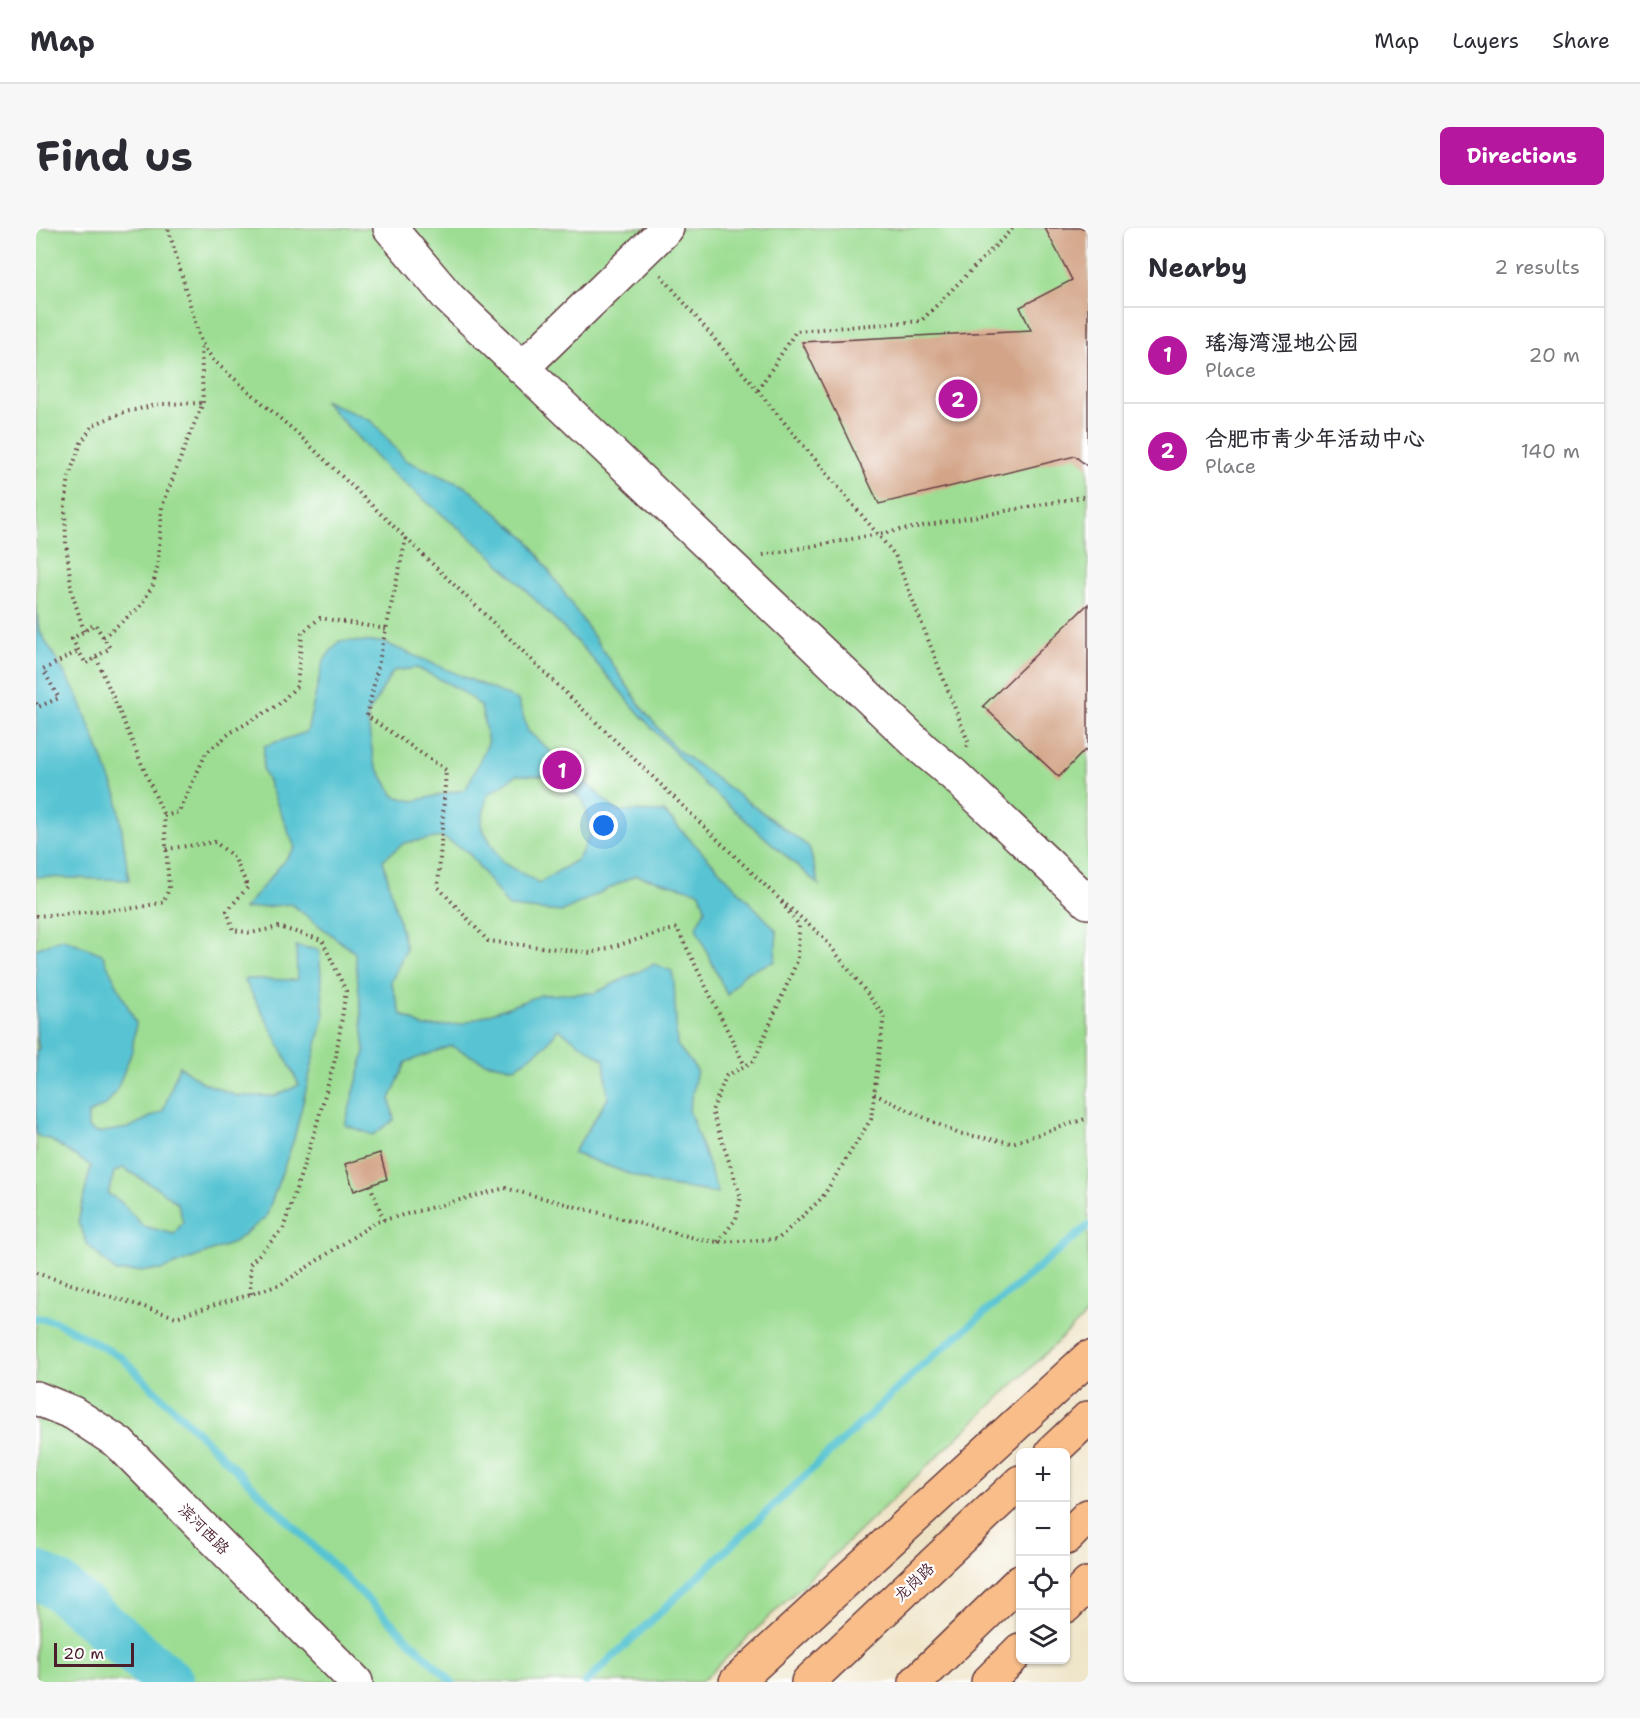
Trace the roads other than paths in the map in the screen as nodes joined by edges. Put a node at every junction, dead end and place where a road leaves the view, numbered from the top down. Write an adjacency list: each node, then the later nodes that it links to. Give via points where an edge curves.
1 (390, 228): 3 (street, via 449,298)
2 (667, 228): 3 (street)
3 (522, 368): 4 (street)
4 (1088, 902)
5 (1088, 1358): 17 (main road)
6 (36, 1398): 16 (street, 滨河西路, via 73,1413 119,1443)
7 (1088, 1418): 8 (main road)
8 (1056, 1448)
9 (1016, 1486): 18 (main road, 龙岗路)
10 (1088, 1516): 11 (main road)
11 (1070, 1533)
12 (1088, 1584): 14 (main road)
13 (1016, 1585): 19 (main road)
14 (1070, 1601)
15 (1016, 1654): 20 (main road)
16 (356, 1682)
17 (736, 1682)
18 (808, 1682)
19 (916, 1682)
20 (988, 1682)

